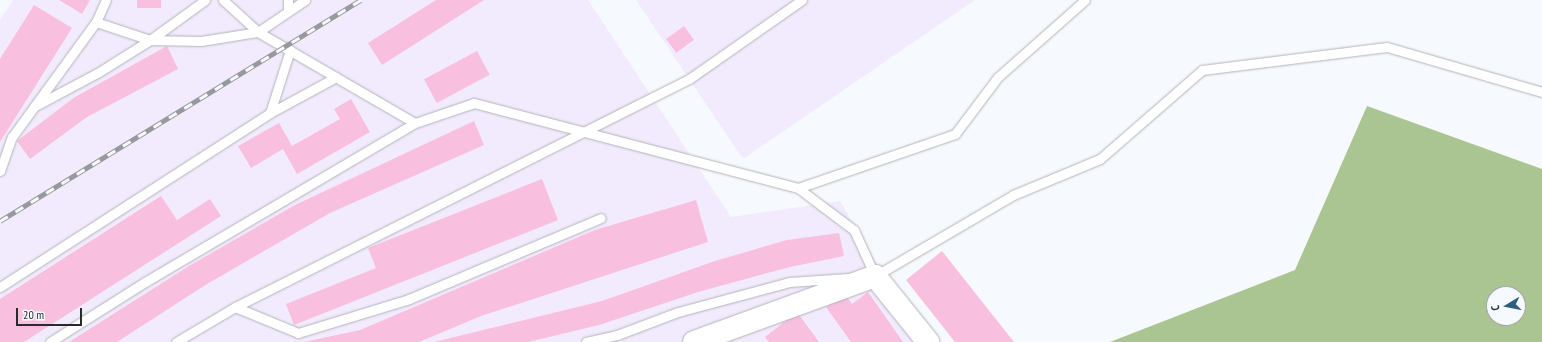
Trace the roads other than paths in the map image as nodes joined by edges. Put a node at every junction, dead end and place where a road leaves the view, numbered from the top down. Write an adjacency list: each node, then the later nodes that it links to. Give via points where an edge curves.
1 (106, 0): 9 (lane)
2 (205, 0): 11 (lane)
3 (223, 0): 10 (lane)
4 (288, 0): 8 (lane)
5 (305, 0): 8 (lane)
6 (1085, 0): 20 (lane, via 998,77 955,134)
7 (797, 1): 18 (lane, via 689,79)
8 (288, 11): 10 (lane)
9 (96, 22): 11 (lane); 15 (lane)
10 (258, 32): 11 (lane, via 201,41); 12 (lane)
11 (150, 40): 15 (lane, via 99,72)
12 (290, 50): 13 (lane); 16 (lane)
13 (336, 77): 16 (lane); 17 (lane)
14 (1542, 92): 22 (lane, via 1387,47 1202,70 1100,159 1013,195)
15 (35, 106): 19 (lane, via 12,137)
16 (270, 113): 23 (lane)
17 (415, 123): 18 (lane, via 474,103); 25 (lane, via 145,282)
18 (584, 132): 20 (lane); 24 (lane)
19 (0, 171)
20 (798, 188): 22 (lane, via 854,230)
21 (601, 218): 24 (lane, via 410,299 298,333)
22 (875, 276): 27 (lane, via 789,282 678,312 617,335); 28 (street); 29 (street)
23 (0, 287)
24 (235, 307): 26 (lane)
25 (50, 342)
26 (176, 342)
27 (586, 342)
28 (694, 342)
29 (928, 342)

